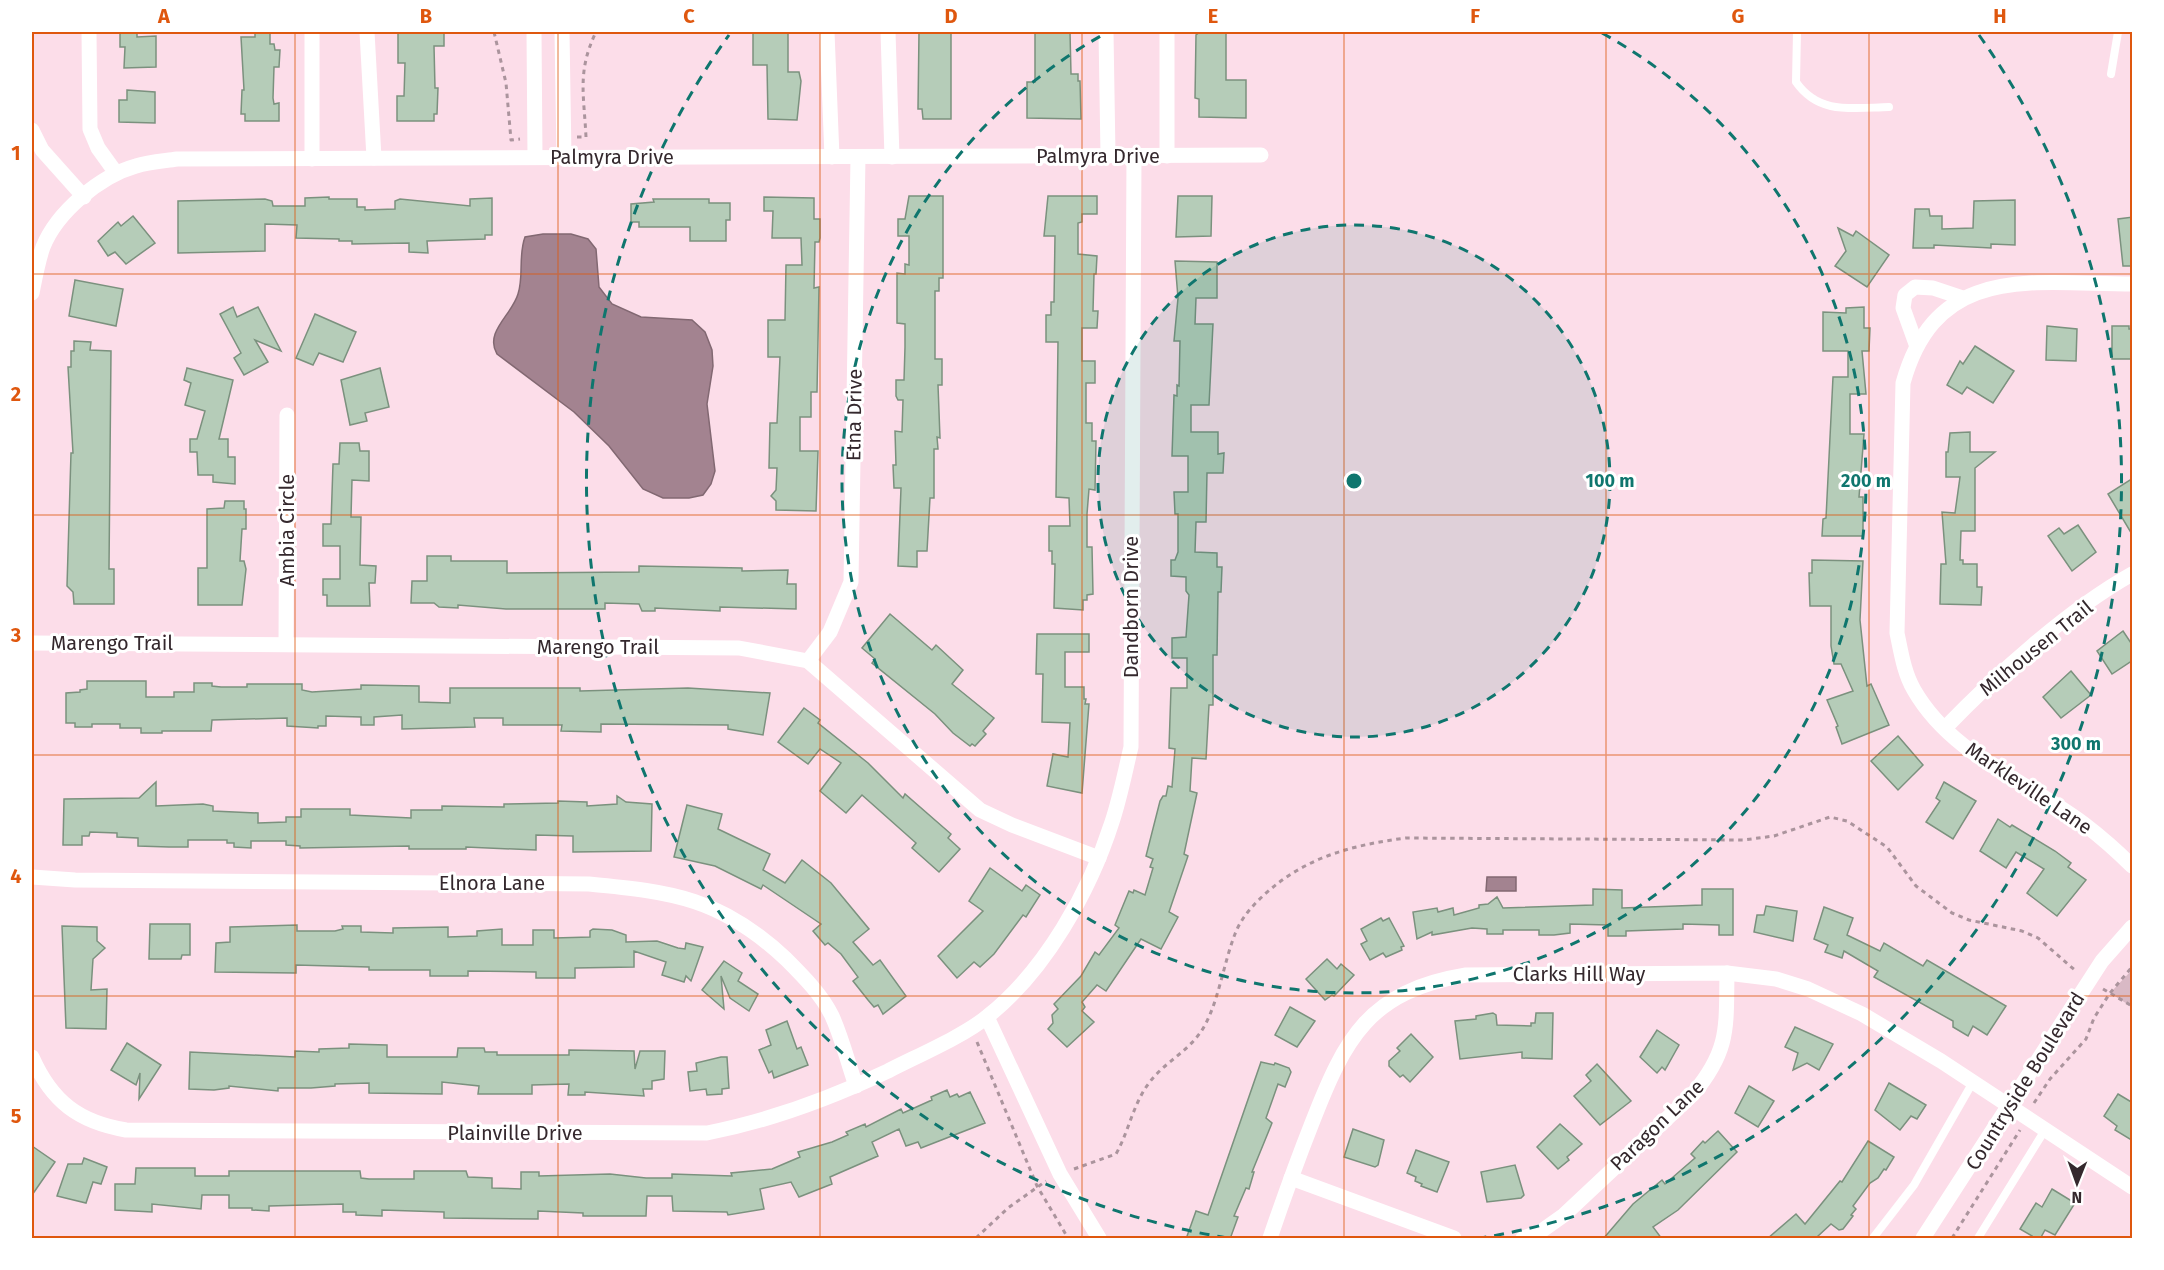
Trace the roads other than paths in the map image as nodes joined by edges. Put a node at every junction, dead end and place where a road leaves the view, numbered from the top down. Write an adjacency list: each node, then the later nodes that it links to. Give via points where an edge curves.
1 (89, 32): 26 (street, via 90,129)
2 (312, 32): 25 (street)
3 (367, 32): 24 (street)
4 (534, 32): 19 (street)
5 (562, 32): 20 (street)
6 (827, 32): 21 (street)
7 (888, 32): 23 (street)
8 (1106, 32): 15 (street)
9 (1167, 32): 18 (street)
10 (1797, 32): 13 (lane, via 1796,82 1812,101 1839,108)
11 (2118, 32): 12 (lane)
12 (2111, 74)
13 (1889, 107)
14 (32, 130): 27 (street, via 42,150)
15 (1108, 155): 17 (street, Palmyra Drive); 23 (street, Palmyra Drive)
16 (1261, 155): 18 (street, Palmyra Drive)
17 (1134, 156): 18 (street, Palmyra Drive); 38 (street, Dandborn Drive, via 1131,747)
18 (1167, 156)
19 (535, 157): 20 (street, Palmyra Drive); 24 (street, Palmyra Drive)
20 (564, 157): 21 (street, Palmyra Drive)
21 (832, 157): 22 (street, Palmyra Drive)
22 (858, 157): 23 (street, Palmyra Drive); 36 (street, Etna Drive, via 851,582 830,632)
23 (892, 157)
24 (374, 158): 25 (street, Palmyra Drive)
25 (312, 159): 26 (street, Palmyra Drive, via 177,159 136,165)
26 (116, 173): 27 (street, Palmyra Drive)
27 (84, 197): 29 (street, Palmyra Drive, via 51,232 43,247)
28 (2133, 284): 30 (street, Markleville Lane, via 2001,286)
29 (32, 292)
30 (1963, 298): 31 (street, Markleville Lane, via 1949,306); 31 (street, via 1933,288 1915,287 1905,295 1903,308)
31 (1916, 344): 37 (street, Markleville Lane, via 1903,382 1897,633 1912,687 1928,712)
32 (287, 415): 35 (street, Ambia Circle)
33 (2133, 574): 37 (street, Milhousen Trail, via 2030,649)
34 (32, 643): 35 (street, Marengo Trail)
35 (286, 644): 36 (street, Marengo Trail, via 739,648)
36 (808, 661): 38 (street, via 980,810)
37 (1945, 728): 39 (street, Markleville Lane, via 1978,758 2084,823)
38 (1099, 858): 43 (street, Dandborn Drive, via 1059,935 1028,976)
39 (2131, 862)
40 (32, 877): 46 (street, Elnora Lane, via 589,884 658,891 725,914 762,936 805,978 831,1015)
41 (2133, 927): 47 (street, Countryside Boulevard, via 2102,961)
42 (1727, 973): 45 (street, Clarks Hill Way, via 1776,979 1833,998); 49 (street, Clarks Hill Way, via 1466,975 1426,984 1399,996 1374,1014 1348,1042); 54 (street, Paragon Lane, via 1725,1034 1708,1077 1564,1215)
43 (987, 1017): 46 (street, Plainville Drive); 51 (street, via 1060,1174)
44 (32, 1057): 46 (street, Plainville Drive, via 72,1112 98,1125 126,1130 707,1133 745,1126)
45 (1973, 1082): 47 (street, Clarks Hill Way); 55 (lane, via 1914,1185)
46 (856, 1086)
47 (2008, 1107): 48 (street, Clarks Hill Way); 56 (street, Countryside Boulevard)
48 (2045, 1130): 50 (street, Clarks Hill Way); 57 (lane)
49 (1291, 1178): 52 (street, Clarks Hill Way); 53 (street)
50 (2133, 1186)
51 (1099, 1239)
52 (1270, 1239)
53 (1454, 1239)
54 (1523, 1239)
55 (1873, 1239)
56 (1923, 1239)
57 (1978, 1239)

